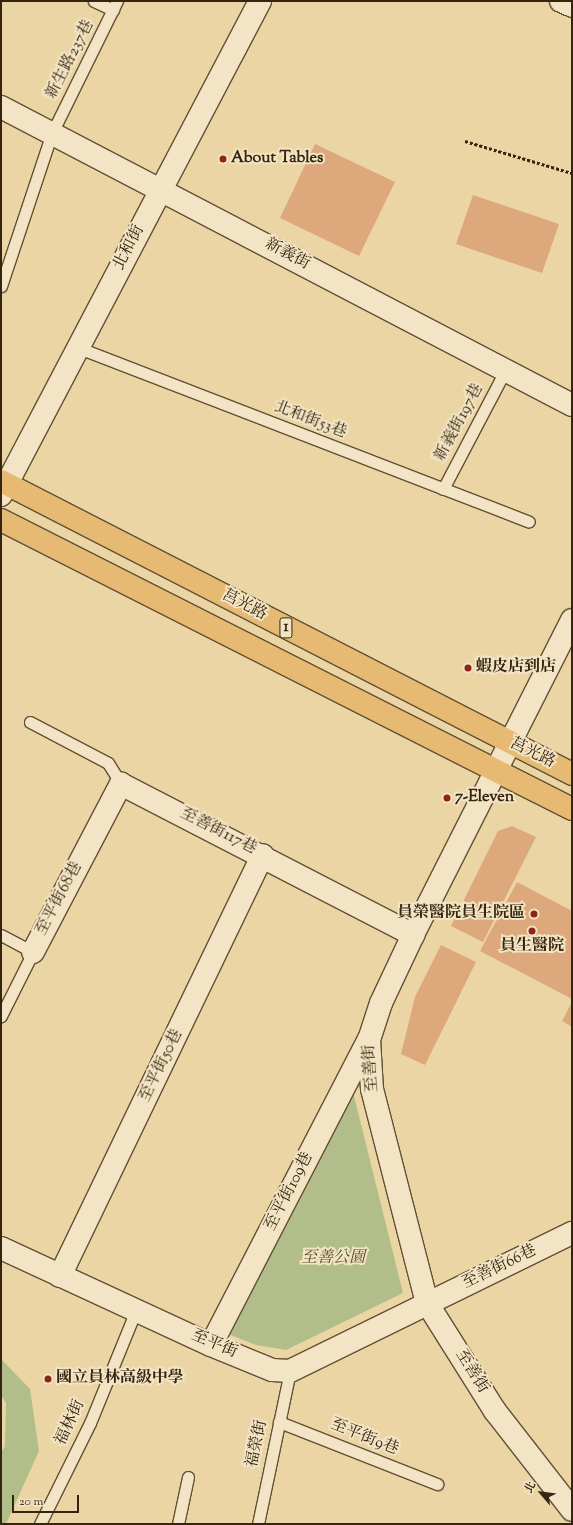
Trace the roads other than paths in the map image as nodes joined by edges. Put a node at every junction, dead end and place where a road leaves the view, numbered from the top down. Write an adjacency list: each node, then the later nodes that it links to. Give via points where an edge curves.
1 (94, 1): 4 (lane)
2 (260, 1): 8 (street, 北和街)
3 (561, 1): 5 (street)
4 (115, 6): 7 (lane, 新生路237巷)
5 (572, 6)
6 (1, 107): 7 (street, 新義街)
7 (52, 133): 8 (street, 新義街); 9 (lane, 新生路237巷)
8 (160, 188): 10 (street, 北和街); 11 (street, 新義街)
9 (1, 286)
10 (79, 348): 13 (street, 北和街); 14 (lane, 北和街53巷)
11 (506, 371): 12 (street, 新義街); 14 (lane, 新義街197巷)
12 (572, 406)
13 (3, 487): 19 (main road, 莒光路 / 1)
14 (442, 489): 16 (lane, 北和街53巷)
15 (1, 520): 20 (main road, 莒光路 / 1)
16 (529, 522)
17 (572, 620): 19 (street, 至善街)
18 (30, 722): 22 (lane, via 108,763)
19 (509, 742): 20 (street, 至善街); 21 (main road, 莒光路 / 1)
20 (496, 770): 23 (main road, 莒光路 / 1); 26 (street, 至善街)
21 (572, 774)
22 (121, 784): 24 (street, 至善街117巷); 27 (street, 至平街68巷)
23 (572, 810)
24 (263, 855): 26 (street, 至善街117巷); 32 (street, 至平街50巷)
25 (1, 935): 27 (lane)
26 (413, 935): 29 (street, 至善街, via 381,1003)
27 (33, 952): 28 (lane, 至平街68巷)
28 (1, 1016)
29 (369, 1039): 33 (street, 至善街, via 372,1089); 35 (street, 至平街109巷)
30 (572, 1233): 33 (street, 至善街66巷)
31 (1, 1248): 32 (street, 至平街)
32 (60, 1276): 34 (street, 至平街)
33 (427, 1303): 36 (street); 40 (street, 至善街, via 495,1411)
34 (136, 1310): 35 (street, 至平街); 41 (lane, 福林街, via 90,1423)
35 (211, 1345): 36 (street, 至平街, via 272,1370)
36 (290, 1371): 37 (lane, 福榮街)
37 (279, 1422): 39 (lane, 至平街9巷); 43 (lane, 福榮街)
38 (188, 1477): 42 (lane)
39 (437, 1484)
40 (572, 1510)
41 (40, 1524)
42 (178, 1524)
43 (258, 1524)

